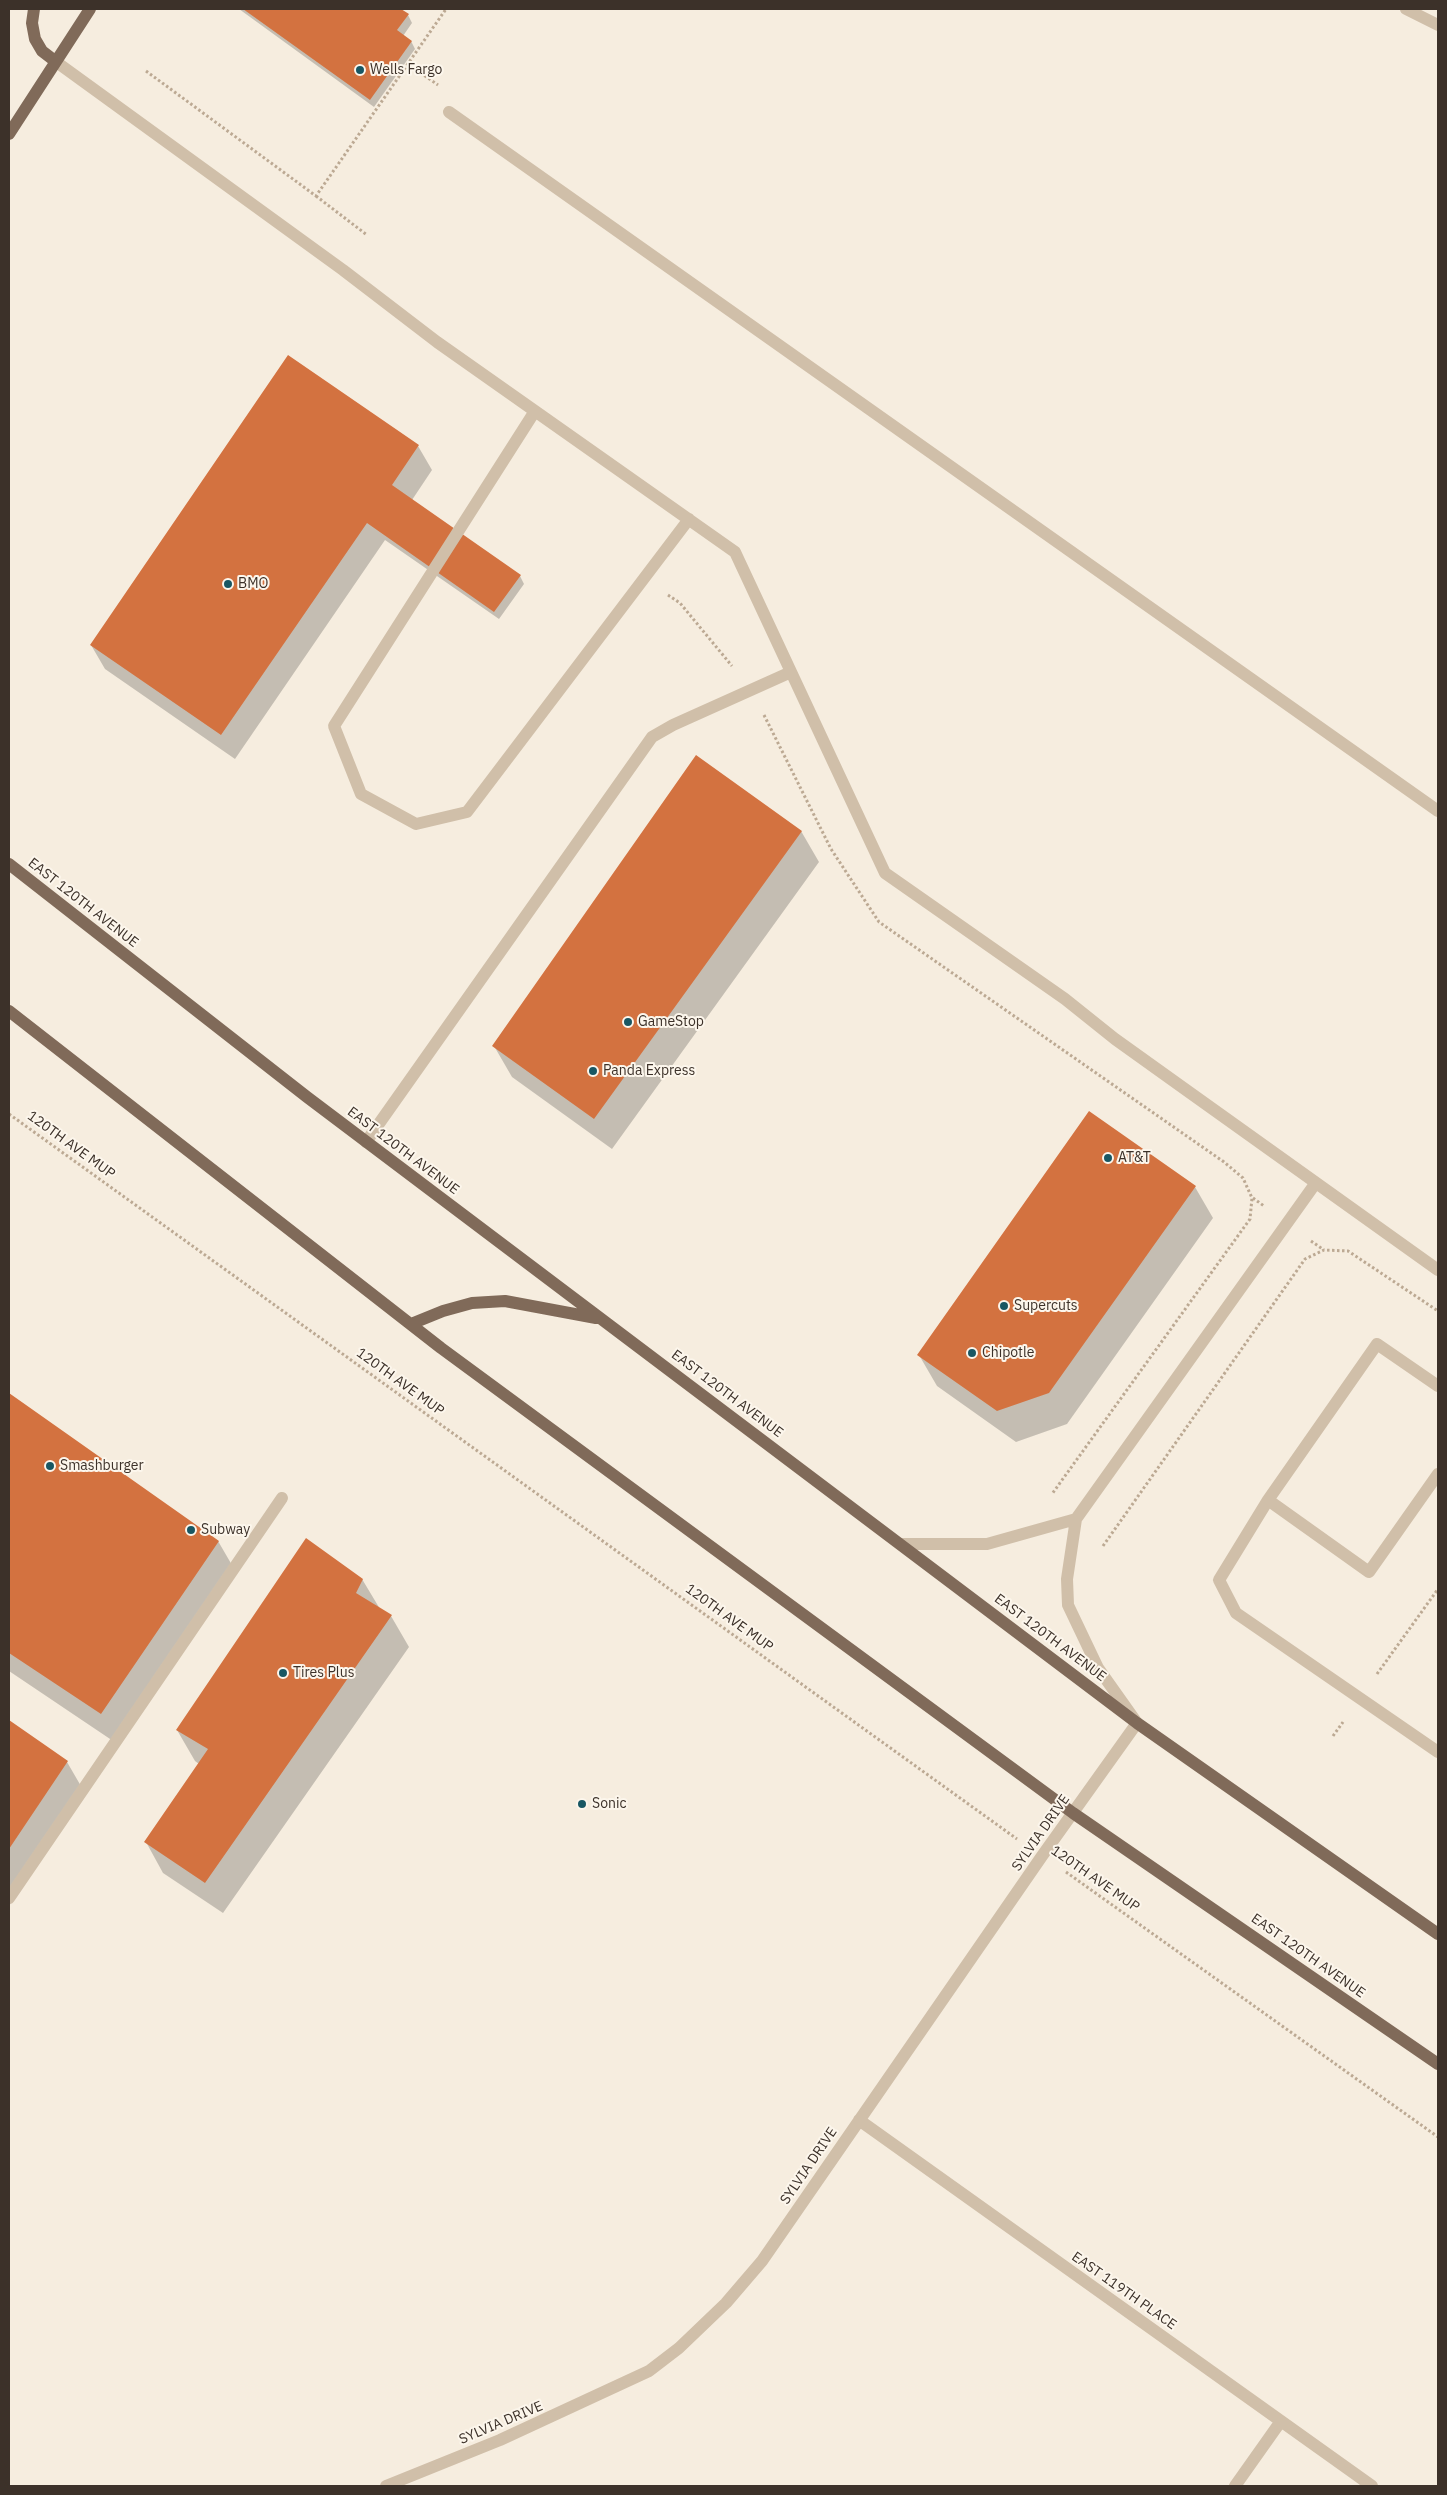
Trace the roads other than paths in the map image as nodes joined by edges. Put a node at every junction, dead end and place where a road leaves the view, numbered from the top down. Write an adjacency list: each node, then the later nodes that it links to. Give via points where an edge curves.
1 (34, 9): 5 (main road, via 35,39)
2 (90, 9): 5 (main road)
3 (1406, 9): 4 (street)
4 (1438, 25)
5 (54, 62): 7 (main road); 8 (street)
6 (449, 112): 11 (street)
7 (9, 134)
8 (535, 411): 9 (street); 9 (street, via 334,726 361,794 416,824 467,812)
9 (688, 519): 10 (street, via 735,552)
10 (791, 672): 14 (street, via 652,737); 15 (street, via 885,873 1065,999)
11 (1438, 812)
12 (9, 864): 14 (main road, EAST 120TH AVENUE)
13 (9, 1011): 18 (main road, EAST 120TH AVENUE)
14 (366, 1142): 17 (main road, EAST 120TH AVENUE)
15 (1315, 1184): 16 (street); 23 (street)
16 (1438, 1270)
17 (599, 1318): 18 (main road, via 505,1301 472,1303); 24 (main road, EAST 120TH AVENUE)
18 (411, 1324): 27 (main road, EAST 120TH AVENUE)
19 (1438, 1386): 22 (street, via 1377,1344)
20 (1438, 1474): 22 (street, via 1369,1572)
21 (282, 1498): 28 (street)
22 (1268, 1500): 26 (street, via 1219,1580 1236,1613)
23 (1076, 1520): 24 (street, via 987,1544); 25 (street, via 1067,1579 1068,1605 1098,1668)
24 (902, 1544): 25 (main road, EAST 120TH AVENUE)
25 (1137, 1723): 27 (street, SYLVIA DRIVE); 29 (main road, EAST 120TH AVENUE)
26 (1438, 1752)
27 (1073, 1813): 30 (main road, EAST 120TH AVENUE); 31 (street, SYLVIA DRIVE)
28 (9, 1898)
29 (1438, 1934)
30 (1438, 2064)
31 (859, 2120): 32 (street, EAST 119TH PLACE); 33 (street, SYLVIA DRIVE, via 762,2261 726,2303 679,2348 649,2371 604,2394)
32 (1281, 2422): 34 (street); 35 (street, EAST 119TH PLACE)
33 (386, 2486)
34 (1235, 2486)
35 (1372, 2486)

